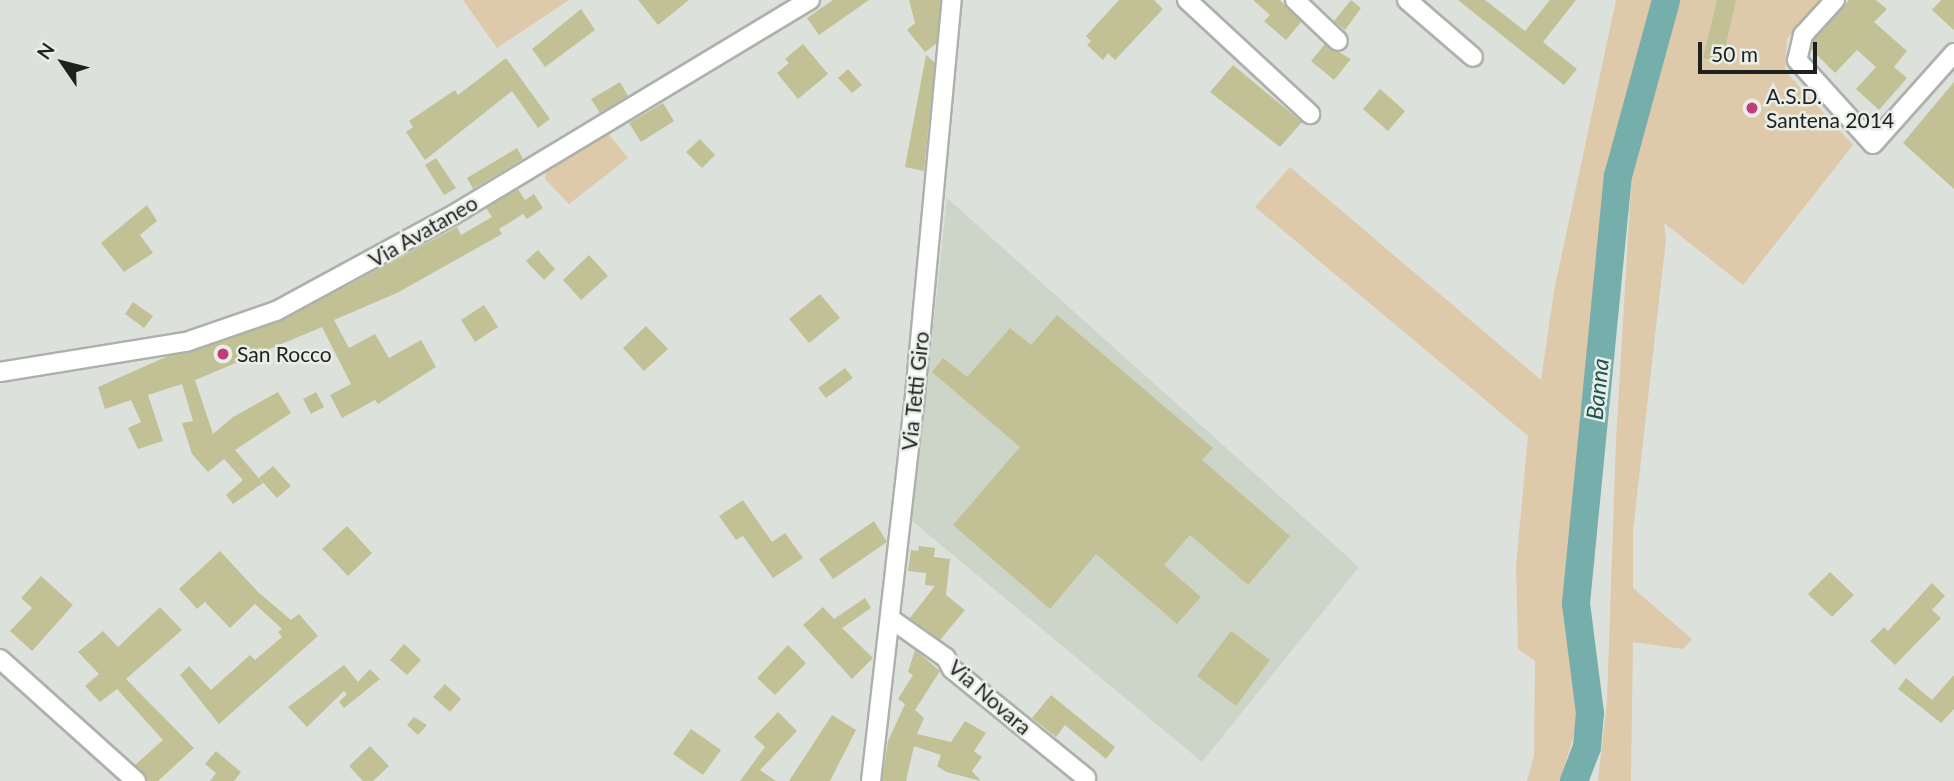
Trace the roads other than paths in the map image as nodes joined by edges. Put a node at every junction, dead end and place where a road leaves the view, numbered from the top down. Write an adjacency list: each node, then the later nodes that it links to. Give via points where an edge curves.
1 (810, 0): 11 (street, Via Avataneo, via 453,215 276,311 186,342)
2 (952, 0): 12 (street, Via Tetti Giro)
3 (1187, 0): 10 (street)
4 (1295, 0): 7 (street)
5 (1407, 0): 9 (street)
6 (1835, 0): 8 (street, via 1803,35 1797,60 1873,144)
7 (1338, 41)
8 (1954, 53)
9 (1473, 57)
10 (1310, 114)
11 (0, 372)
12 (891, 619): 14 (street, Via Novara, via 946,658 952,669); 16 (street, Via Tetti Giro)
13 (0, 659): 15 (street)
14 (1086, 778)
15 (136, 781)
16 (871, 781)

